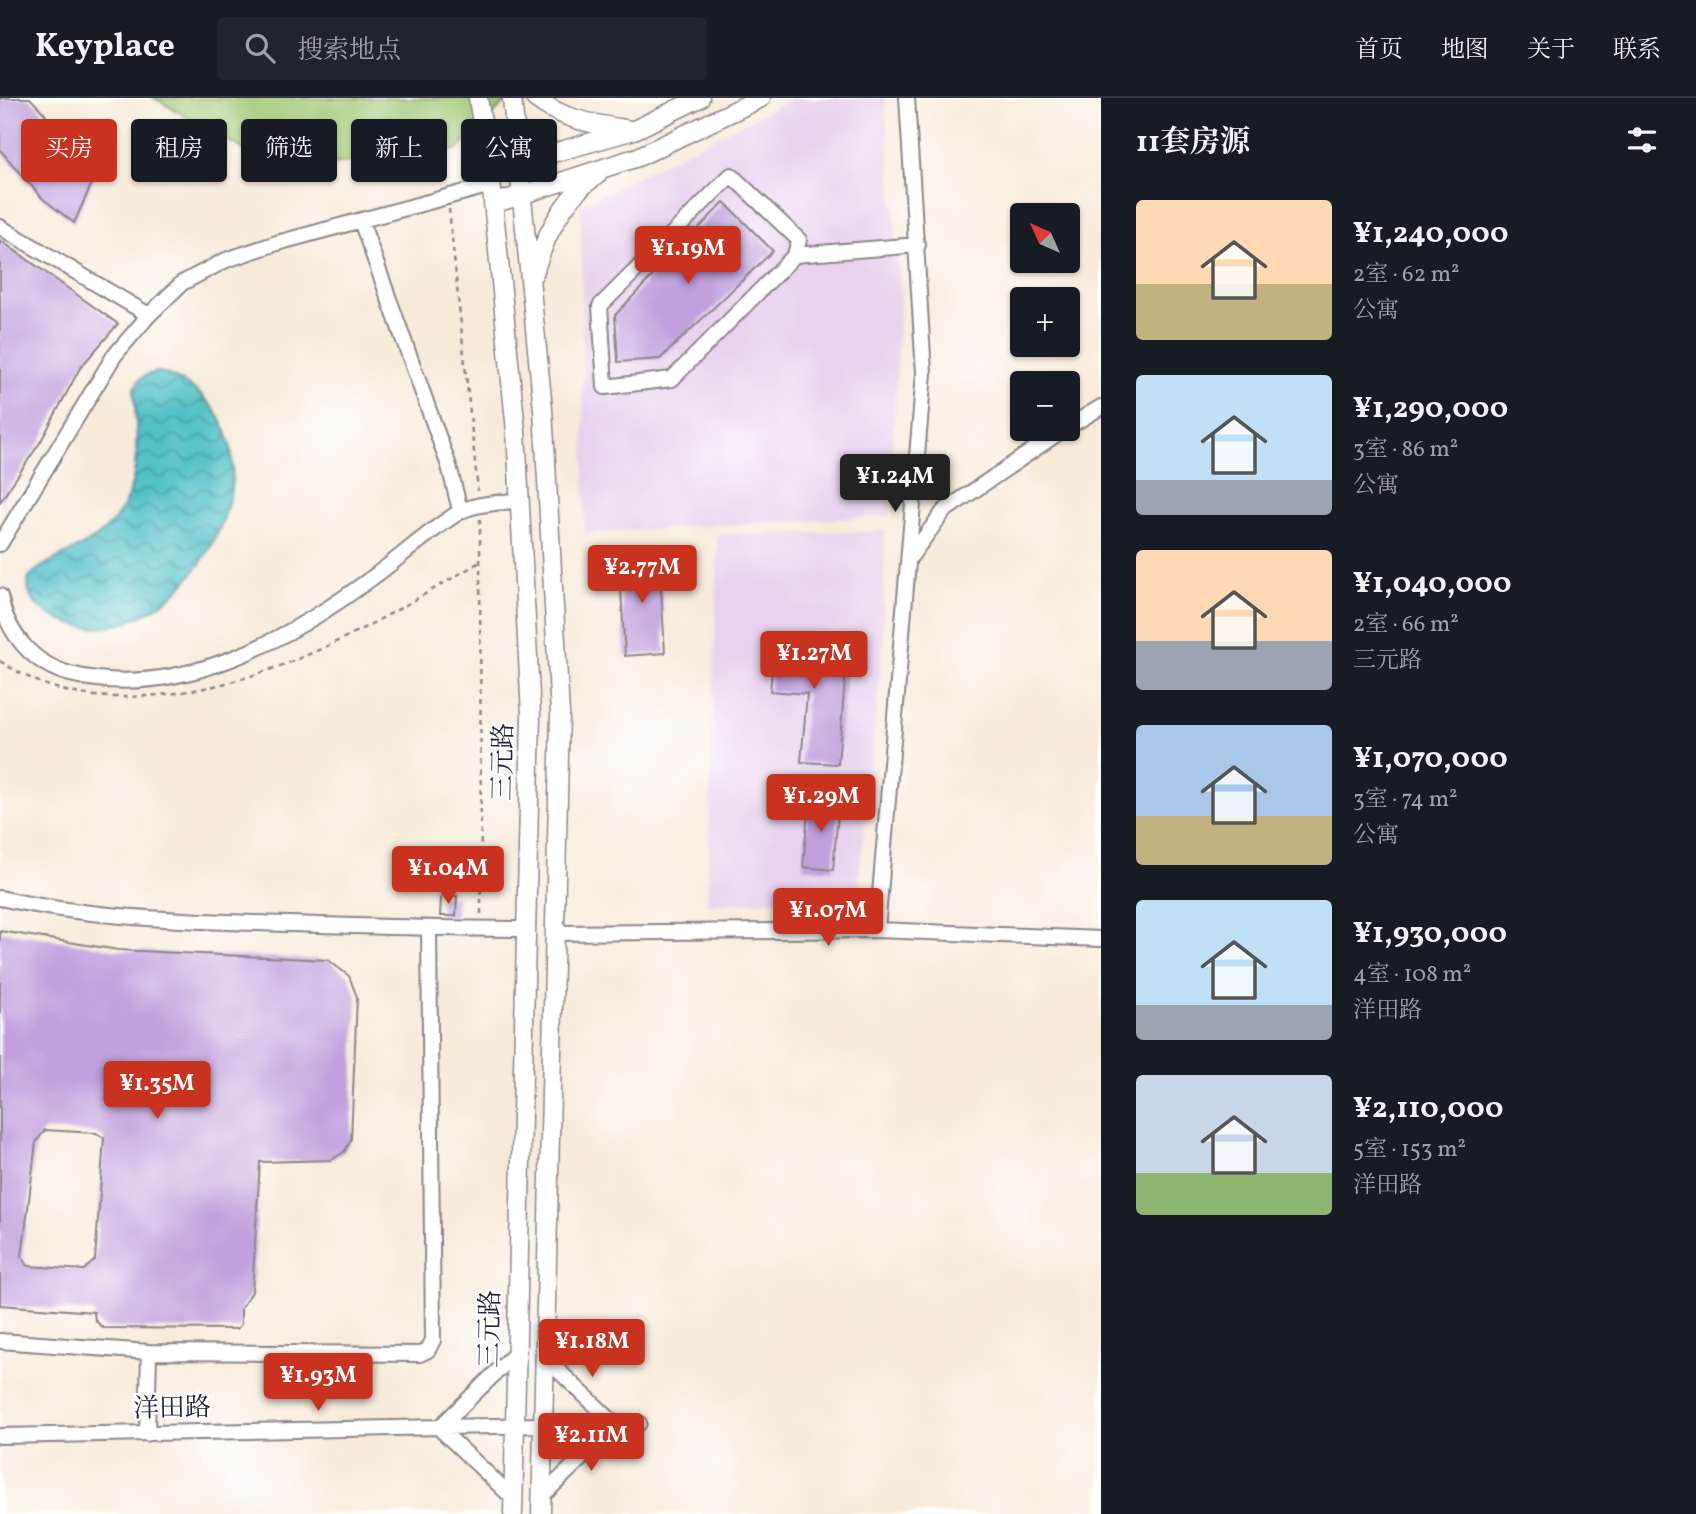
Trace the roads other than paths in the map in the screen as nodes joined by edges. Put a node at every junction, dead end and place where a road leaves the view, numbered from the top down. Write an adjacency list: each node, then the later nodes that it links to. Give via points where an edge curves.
1 (478, 98): 7 (main road, 三元路)
2 (512, 98): 8 (main road, 三元路)
3 (535, 98): 9 (main road, via 554,113)
4 (700, 98): 9 (main road)
5 (761, 98): 11 (main road)
6 (907, 98): 19 (street)
7 (481, 119)
8 (515, 119)
9 (634, 130): 10 (main road)
10 (557, 153)
11 (614, 165): 15 (main road); 21 (main road, via 572,196 541,250)
12 (481, 182): 17 (street, via 447,197)
13 (490, 182): 16 (main road, 三元路)
14 (522, 182): 15 (main road, 三元路)
15 (523, 196): 16 (main road); 21 (main road, 三元路)
16 (493, 204): 26 (main road, 三元路)
17 (361, 221): 22 (street, via 226,260 183,284); 27 (street, via 449,466)
18 (0, 227): 22 (street)
19 (918, 245): 20 (street); 29 (street, via 924,373)
20 (795, 255): 20 (street, via 799,240 732,175 600,306 605,387 672,379)
21 (531, 283): 35 (main road, 三元路, via 544,422 560,714)
22 (149, 315): 28 (street, via 114,356)
23 (1101, 407): 24 (street)
24 (1080, 420)
25 (1047, 441): 29 (street, via 944,511)
26 (520, 500): 27 (street); 33 (main road, 三元路, via 531,715)
27 (460, 510): 30 (street, via 303,624 251,652 186,673 114,680 56,669 19,640)
28 (0, 544)
29 (909, 558): 34 (street)
30 (0, 596)
31 (0, 898): 32 (street, via 43,908 141,919)
32 (429, 929): 33 (street); 38 (street, via 430,1348 420,1354)
33 (527, 929): 39 (main road, 三元路)
34 (877, 930): 35 (street); 36 (street)
35 (555, 933): 40 (main road, 三元路)
36 (1101, 939)
37 (0, 1341): 38 (street)
38 (149, 1352): 46 (street)
39 (516, 1353): 44 (main road, 三元路); 45 (street)
40 (545, 1358): 42 (street); 43 (main road, 三元路)
41 (639, 1423): 42 (street, 洋田路)
42 (616, 1425): 43 (street, 洋田路); 48 (street)
43 (543, 1426): 44 (street, 洋田路); 48 (main road, 三元路)
44 (514, 1427): 45 (street, 洋田路); 49 (main road, 三元路)
45 (439, 1428): 46 (street, 洋田路); 49 (street)
46 (147, 1434): 47 (street, 洋田路)
47 (0, 1436)
48 (542, 1505)
49 (513, 1506)

